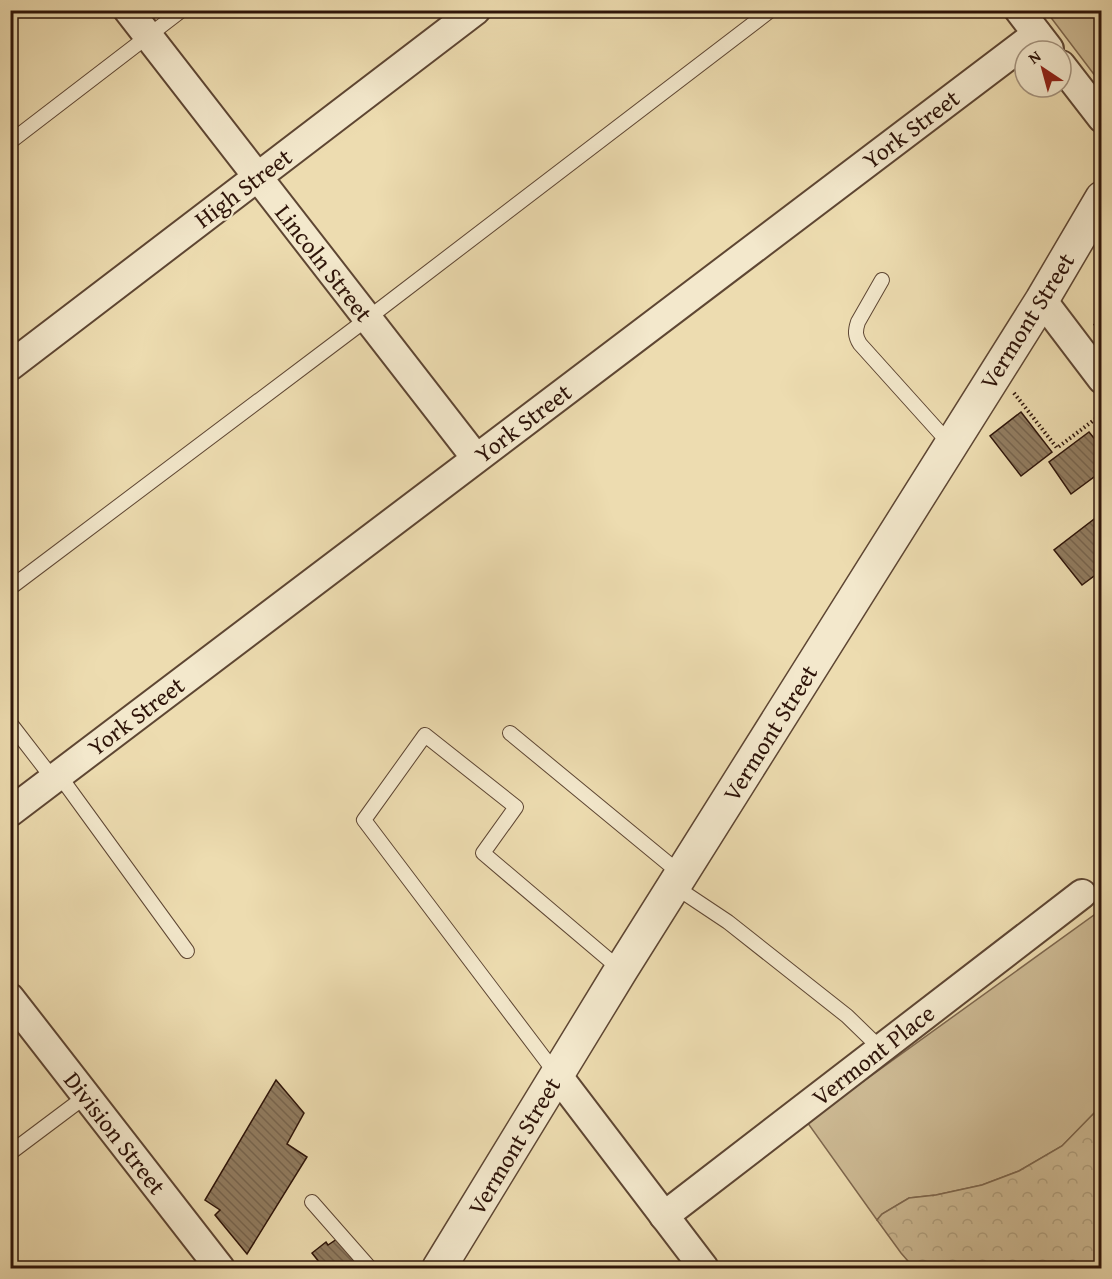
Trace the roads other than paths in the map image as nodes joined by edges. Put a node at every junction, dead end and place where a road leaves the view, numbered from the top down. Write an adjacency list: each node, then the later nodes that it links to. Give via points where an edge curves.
1 (128, 10): 6 (street, Lincoln Street)
2 (182, 10): 6 (lane)
3 (476, 10): 12 (street, High Street)
4 (771, 10): 16 (lane)
5 (1019, 10): 7 (street)
6 (148, 36): 11 (lane); 12 (street, Lincoln Street)
7 (1042, 39)
8 (1013, 65): 20 (street, York Street)
9 (1073, 81): 10 (street)
10 (1101, 118)
11 (10, 142)
12 (257, 177): 16 (street, Lincoln Street); 17 (street, High Street)
13 (1101, 198): 15 (street, Vermont Street)
14 (882, 280): 19 (lane, via 858,322 856,337)
15 (1042, 300): 18 (street); 19 (street, Vermont Street)
16 (367, 319): 20 (street, Lincoln Street); 21 (lane)
17 (10, 366)
18 (1101, 379)
19 (950, 444): 26 (street, Vermont Street)
20 (476, 458): 24 (street, York Street)
21 (10, 588)
22 (10, 723): 24 (lane)
23 (510, 733): 26 (lane)
24 (56, 777): 25 (street, York Street); 28 (lane)
25 (10, 812)
26 (677, 880): 29 (street, Vermont Street); 31 (lane, via 847,1016)
27 (1082, 894): 31 (street, Vermont Place)
28 (186, 951)
29 (621, 970): 32 (street, Vermont Street); 32 (lane, via 483,853 516,807 424,735 364,820)
30 (10, 998): 33 (street, Division Street)
31 (881, 1049): 36 (street, Vermont Place)
32 (557, 1075): 36 (street); 39 (street, Vermont Street)
33 (86, 1096): 34 (lane); 37 (street, Division Street)
34 (10, 1153)
35 (312, 1202): 38 (lane)
36 (664, 1216): 40 (street)
37 (220, 1269)
38 (370, 1269)
39 (439, 1269)
40 (704, 1269)

